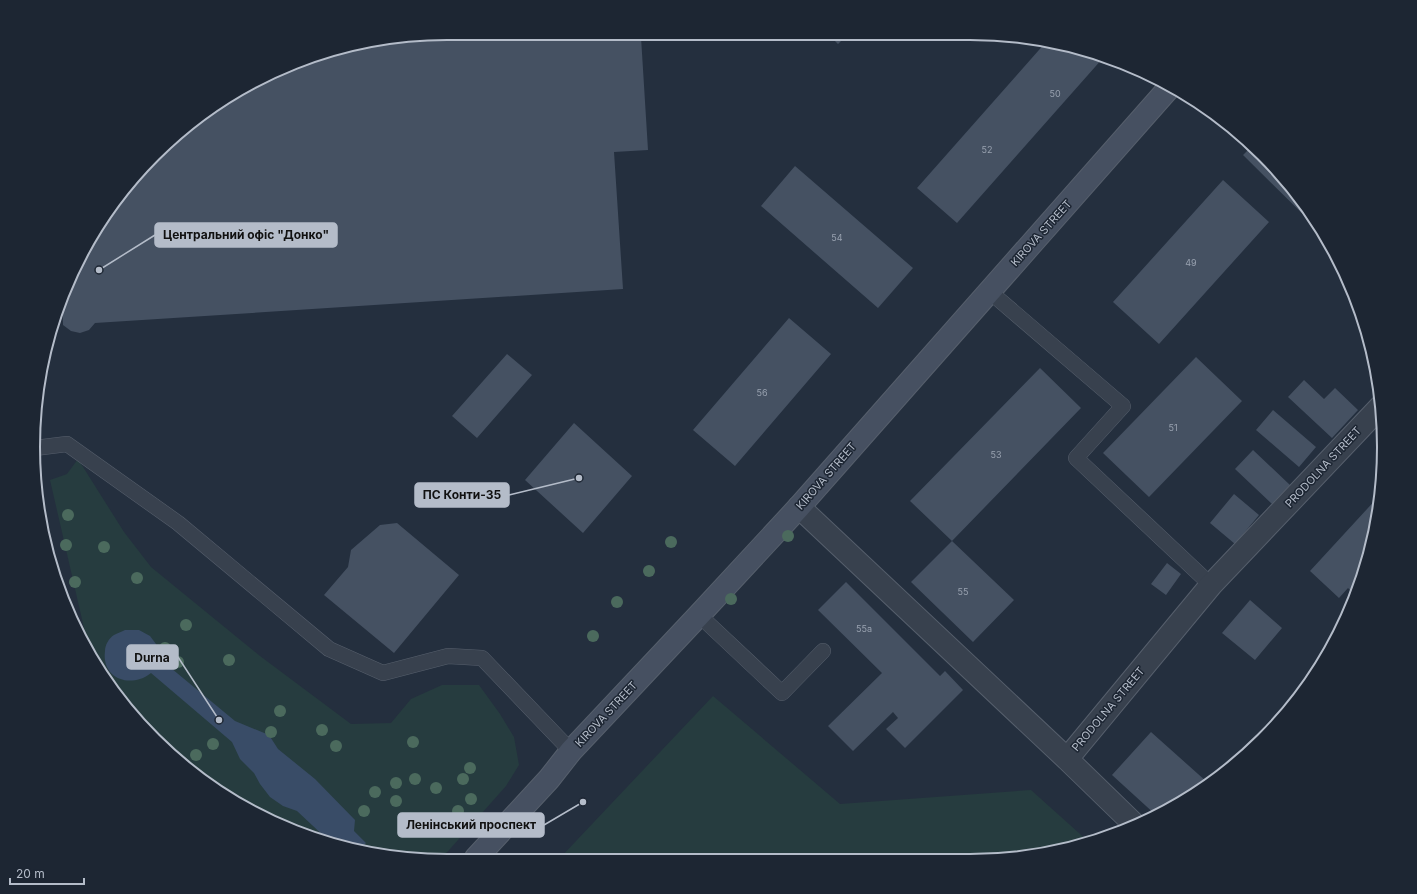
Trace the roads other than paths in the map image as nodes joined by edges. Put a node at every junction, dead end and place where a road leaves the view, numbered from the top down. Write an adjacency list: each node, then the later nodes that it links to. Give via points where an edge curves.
1 (1167, 91): 2 (street, KIROVA STREET)
2 (990, 291): 5 (street, KIROVA STREET); 6 (lane, via 1123,406 1076,458)
3 (1375, 412): 6 (street, PRODOLNA STREET)
4 (40, 447): 9 (lane, via 66,444 178,523 329,649 383,673 448,656 482,658)
5 (799, 507): 7 (street, KIROVA STREET); 10 (street, PRODOLNA STREET)
6 (1211, 585): 10 (street, PRODOLNA STREET)
7 (699, 615): 8 (lane, via 782,693); 9 (street, KIROVA STREET)
8 (823, 651)
9 (571, 751): 12 (street, KIROVA STREET, via 549,779)
10 (1067, 758): 11 (street)
11 (1131, 821)
12 (480, 854)

